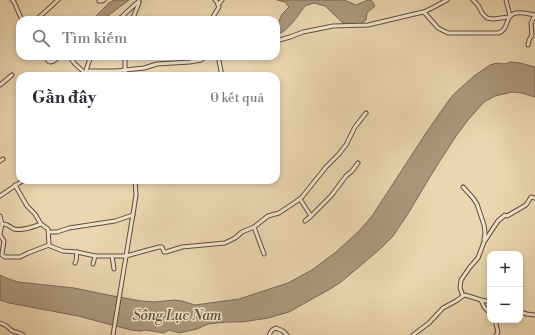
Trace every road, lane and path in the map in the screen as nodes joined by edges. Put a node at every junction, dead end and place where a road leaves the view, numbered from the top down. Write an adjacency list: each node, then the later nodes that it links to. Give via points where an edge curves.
1 (12, 0): 14 (street)
2 (58, 0): 15 (street)
3 (104, 0): 9 (street)
4 (215, 0): 11 (street)
5 (222, 0): 11 (street)
6 (447, 0): 12 (street)
7 (472, 0): 19 (street, via 487,18)
8 (506, 0): 19 (street)
9 (99, 1)
10 (140, 1): 16 (street); 17 (street)
11 (218, 5): 18 (street)
12 (424, 12): 19 (street, via 440,30 452,34 501,32 505,29); 20 (street, via 368,25 333,26)
13 (535, 15): 19 (street, via 517,12); 21 (street, via 531,23 532,35)
14 (20, 16)
15 (40, 16)
16 (123, 16)
17 (134, 16)
18 (213, 16)
19 (509, 17)
20 (280, 40)
21 (528, 45)
22 (72, 60): 28 (street)
23 (90, 60): 29 (street)
24 (125, 60): 27 (street)
25 (201, 60): 27 (street, via 155,64 149,68)
26 (219, 60): 31 (street)
27 (125, 70): 30 (street)
28 (84, 72)
29 (85, 72)
30 (100, 72)
31 (221, 72)
32 (12, 75): 33 (street)
33 (0, 85)
34 (366, 113): 41 (street, via 346,145)
35 (358, 163): 44 (street)
36 (135, 184): 42 (street)
37 (15, 185): 39 (street); 47 (street)
38 (463, 187): 51 (street, via 475,201 481,216)
39 (0, 196)
40 (535, 198): 51 (street, via 531,197 524,206 499,219)
41 (300, 199): 44 (street); 48 (street, via 279,213 268,216)
42 (133, 215): 49 (street, via 115,221); 57 (street)
43 (0, 216): 46 (street)
44 (311, 216): 45 (street)
45 (305, 221)
46 (2, 224): 47 (street, via 27,229); 50 (street)
47 (41, 224): 49 (street)
48 (254, 227): 54 (street); 57 (street, via 225,243 182,247 166,252 159,247)
49 (48, 232): 52 (street)
50 (0, 235): 52 (street, via 4,241 4,257 20,257)
51 (484, 242): 61 (street, via 478,258 461,280)
52 (49, 244): 53 (street, via 63,252)
53 (77, 252): 55 (street); 58 (street)
54 (264, 254)
55 (95, 256): 56 (street); 59 (street)
56 (112, 256): 57 (street); 60 (street)
57 (126, 256): 70 (street)
58 (75, 263)
59 (93, 264)
60 (114, 269)
61 (463, 296): 62 (street); 73 (street, via 442,308)
62 (481, 300): 63 (street); 64 (street)
63 (487, 301)
64 (487, 310)
65 (523, 313): 66 (street)
66 (535, 315)
67 (0, 323): 69 (street)
68 (496, 323): 74 (street, via 498,332)
69 (23, 335)
70 (113, 335)
71 (269, 335): 72 (street, via 276,328)
72 (286, 335)
73 (413, 335)
74 (496, 335)

